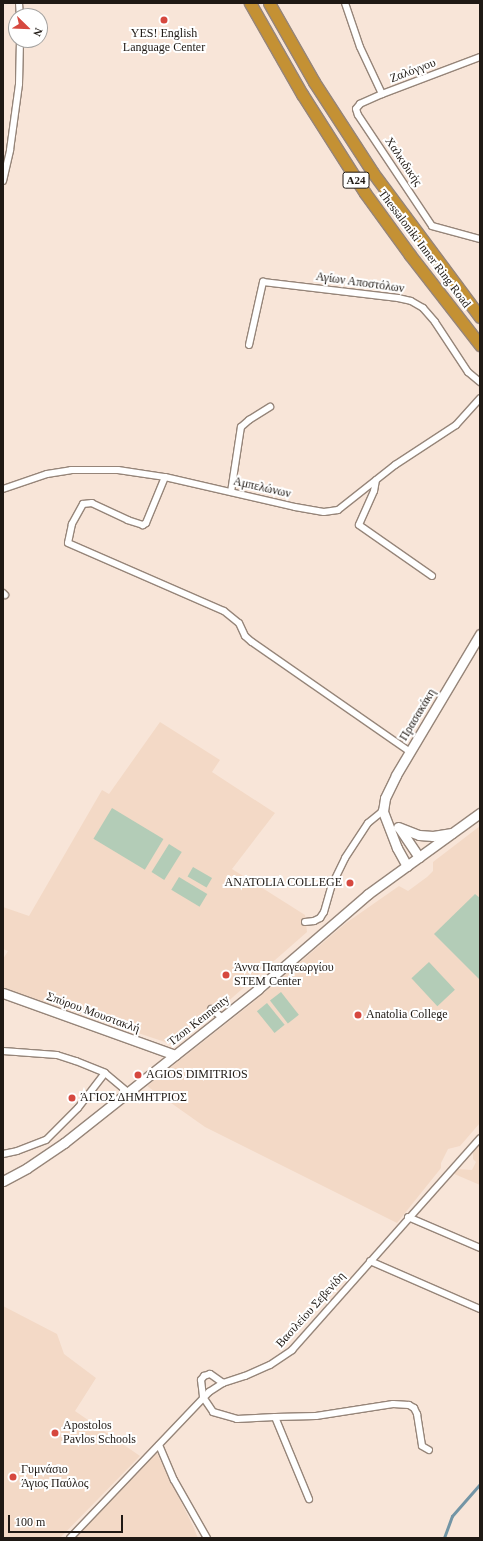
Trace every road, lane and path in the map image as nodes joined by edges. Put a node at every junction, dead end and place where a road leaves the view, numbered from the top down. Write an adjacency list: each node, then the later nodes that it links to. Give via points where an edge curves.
1 (250, 3): 12 (highway, Thessaloniki Inner Ring Road / Α24, via 302,94 365,192)
2 (269, 3): 10 (highway, Thessaloniki Inner Ring Road / Α24, via 314,82 373,173)
3 (344, 3): 6 (street, via 360,47)
4 (20, 48): 8 (street, via 19,84)
5 (480, 57): 6 (street, Ζαλόγγου)
6 (382, 94): 7 (street, Ζαλόγγου, via 360,104)
7 (356, 109): 9 (street, Χαλκιδικής, via 432,226)
8 (3, 181)
9 (480, 239)
10 (480, 317)
11 (249, 344): 13 (street, Αγίων Αποστόλων, via 263,282 398,298 411,301 423,308 468,372)
12 (480, 345)
13 (480, 382)
14 (480, 398): 17 (street, Αμπελώνων, via 456,425)
15 (270, 407): 19 (street, via 241,427)
16 (165, 477): 18 (street, Αμπελώνων, via 118,470 71,470 47,474); 19 (street, Αμπελώνων); 22 (street, via 146,523 143,525 128,520 92,503 83,504 72,524 68,543 224,611 239,623 245,636 252,642)
17 (376, 480): 19 (street, Αμπελώνων, via 338,510 324,512); 20 (street, via 374,491 359,525)
18 (3, 489)
19 (231, 492)
20 (432, 576)
21 (480, 634): 22 (main road, Πρασακάκη)
22 (410, 752): 24 (main road, Πρασακάκη, via 385,798)
23 (480, 813): 26 (main road, Tzon Kennenty)
24 (385, 814): 25 (main road); 28 (main road, via 397,848); 29 (street, via 368,822 345,858 320,918)
25 (398, 827): 26 (main road, via 418,835 434,836); 27 (main road)
26 (454, 832): 27 (main road, Tzon Kennenty)
27 (419, 857): 28 (main road, Tzon Kennenty)
28 (407, 866): 32 (main road, Tzon Kennenty, via 342,915)
29 (304, 922)
30 (3, 993): 34 (main road, Σπύρου Μουστακλή)
31 (211, 1008): 32 (street)
32 (222, 1018): 34 (main road, Tzon Kennenty)
33 (3, 1050): 35 (street, via 56,1055)
34 (175, 1055): 36 (main road, Tzon Kennenty)
35 (105, 1073): 36 (street); 38 (street, via 78,1108 46,1140)
36 (128, 1092): 39 (main road, Tzon Kennenty, via 50,1153)
37 (480, 1138): 40 (street, Βασιλείου Σεβενίδη)
38 (3, 1154)
39 (3, 1180)
40 (408, 1217): 41 (street); 42 (street, Βασιλείου Σεβενίδη)
41 (480, 1248)
42 (370, 1260): 43 (street); 44 (street, Βασιλείου Σεβενίδη, via 287,1354 256,1372)
43 (480, 1308)
44 (223, 1383): 45 (street, Βασιλείου Σεβενίδη); 45 (street, via 213,1375 204,1376 200,1383)
45 (203, 1398): 46 (street, via 212,1412 223,1416 237,1419); 47 (street, Βασιλείου Σεβενίδη)
46 (275, 1416): 48 (street, via 316,1416 393,1404 409,1405 417,1414 422,1446); 49 (street)
47 (159, 1445): 50 (street, Βασιλείου Σεβενίδη); 51 (street, via 174,1480)
48 (429, 1450)
49 (309, 1499)
50 (70, 1538)
51 (207, 1538)

